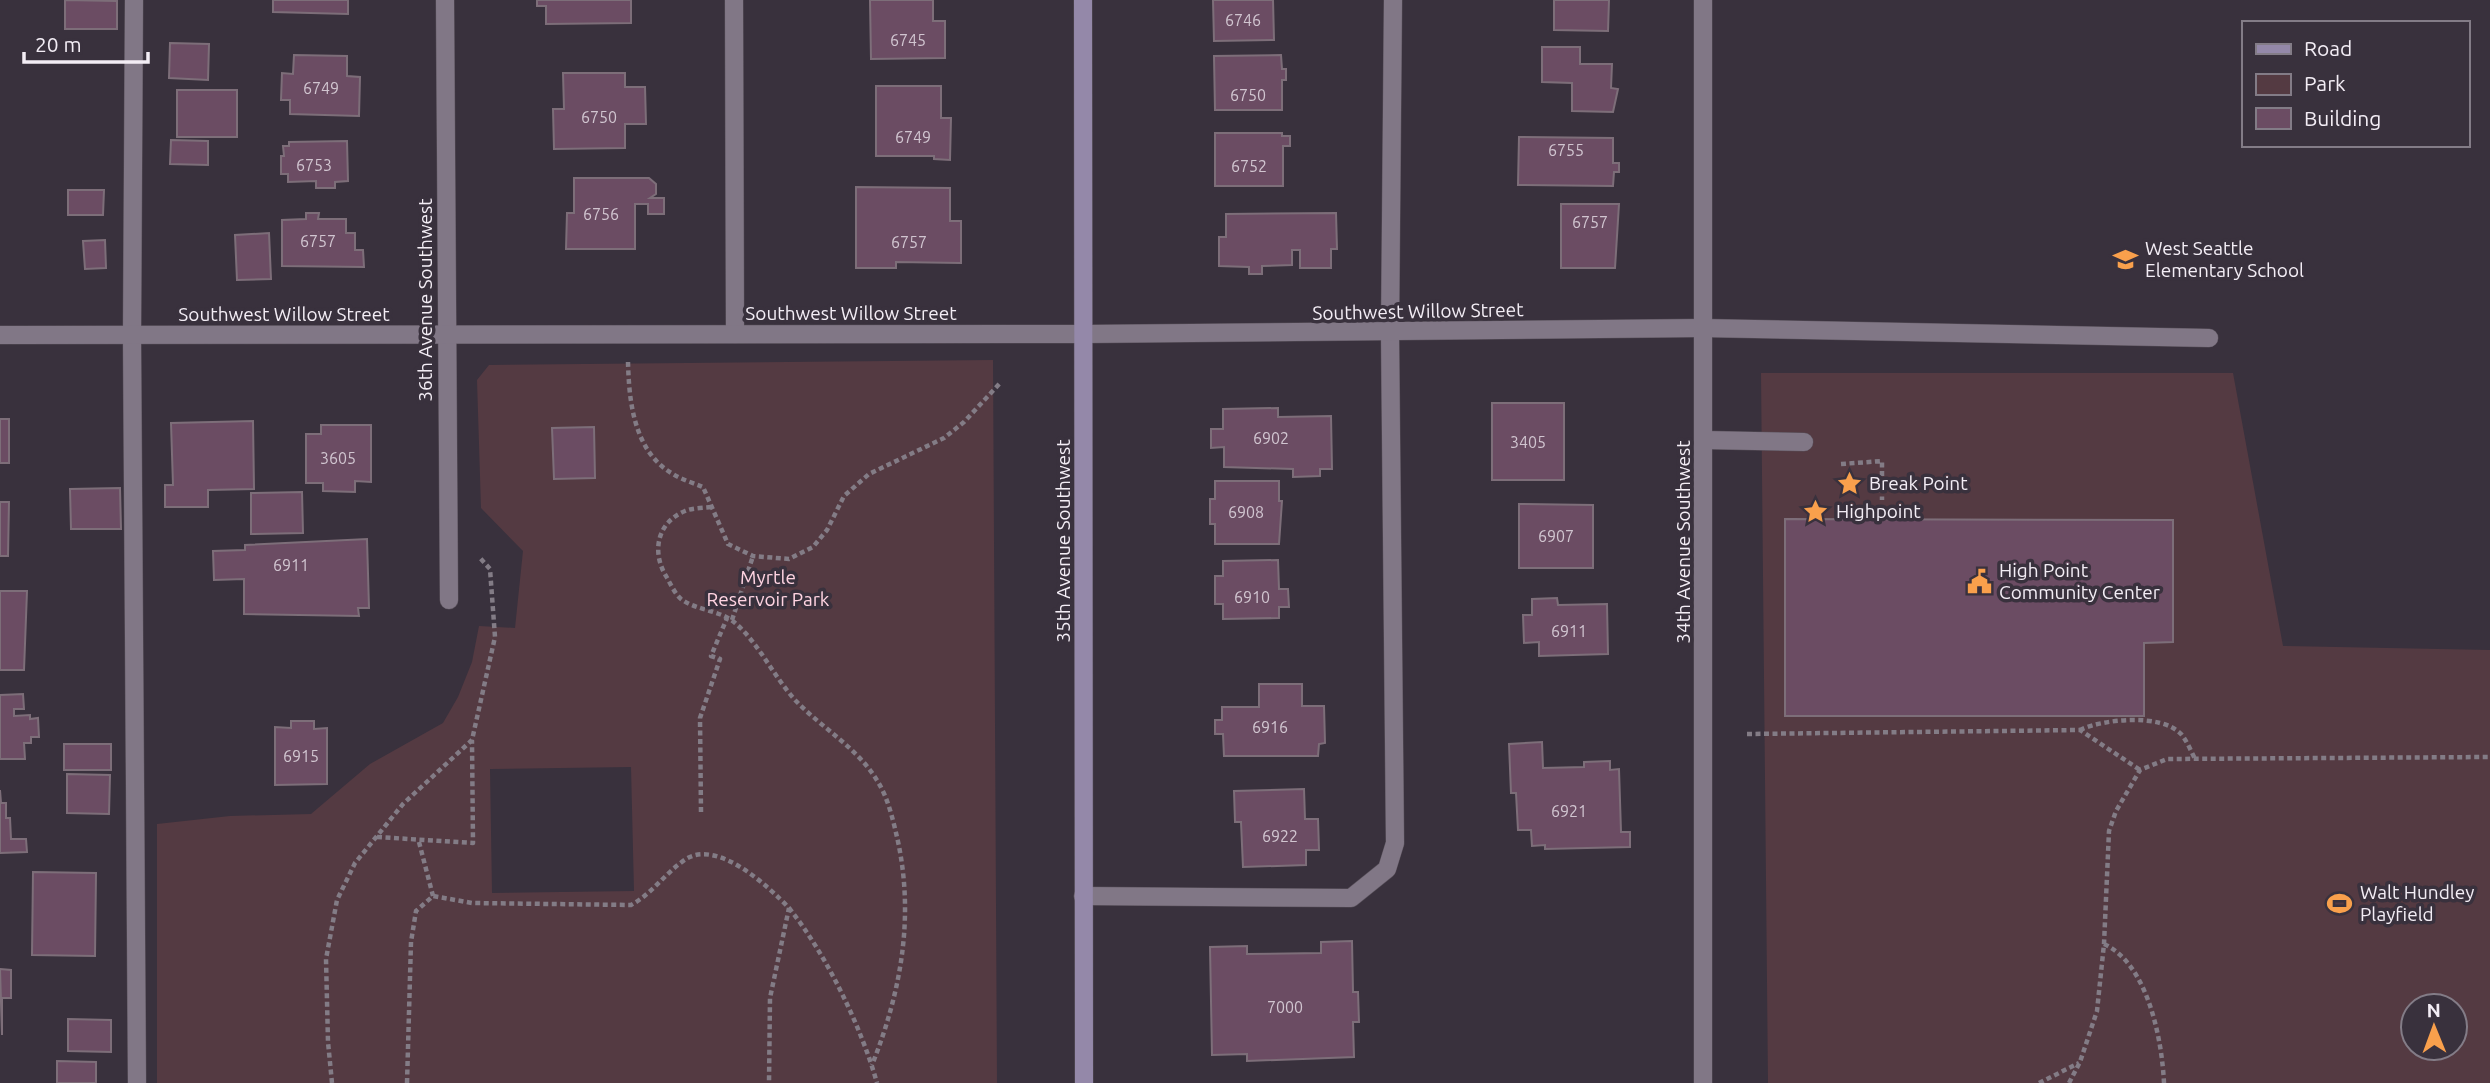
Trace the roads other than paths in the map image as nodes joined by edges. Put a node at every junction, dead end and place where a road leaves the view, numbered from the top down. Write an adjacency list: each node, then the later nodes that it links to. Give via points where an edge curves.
1 (134, 0): 13 (street)
2 (445, 0): 9 (street, 36th Avenue Southwest)
3 (734, 0): 10 (street)
4 (1083, 0): 11 (main road, 35th Avenue Southwest)
5 (1393, 0): 8 (street)
6 (1703, 0): 7 (street, 34th Avenue Southwest)
7 (1703, 328): 8 (street, Southwest Willow Street); 14 (street, Southwest Willow Street); 15 (street, 34th Avenue Southwest)
8 (1390, 332): 11 (street, Southwest Willow Street); 18 (street, via 1395,843 1387,869 1351,898)
9 (446, 334): 10 (street, Southwest Willow Street); 13 (street, Southwest Willow Street); 17 (street, 36th Avenue Southwest)
10 (735, 334): 11 (street, Southwest Willow Street)
11 (1084, 334): 18 (main road, 35th Avenue Southwest)
12 (0, 335): 13 (street, Southwest Willow Street)
13 (132, 337): 19 (street)
14 (2209, 338)
15 (1703, 440): 16 (street); 21 (street, 34th Avenue Southwest)
16 (1804, 442)
17 (449, 600)
18 (1083, 896): 20 (main road, 35th Avenue Southwest)
19 (137, 1083)
20 (1084, 1083)
21 (1703, 1083)

